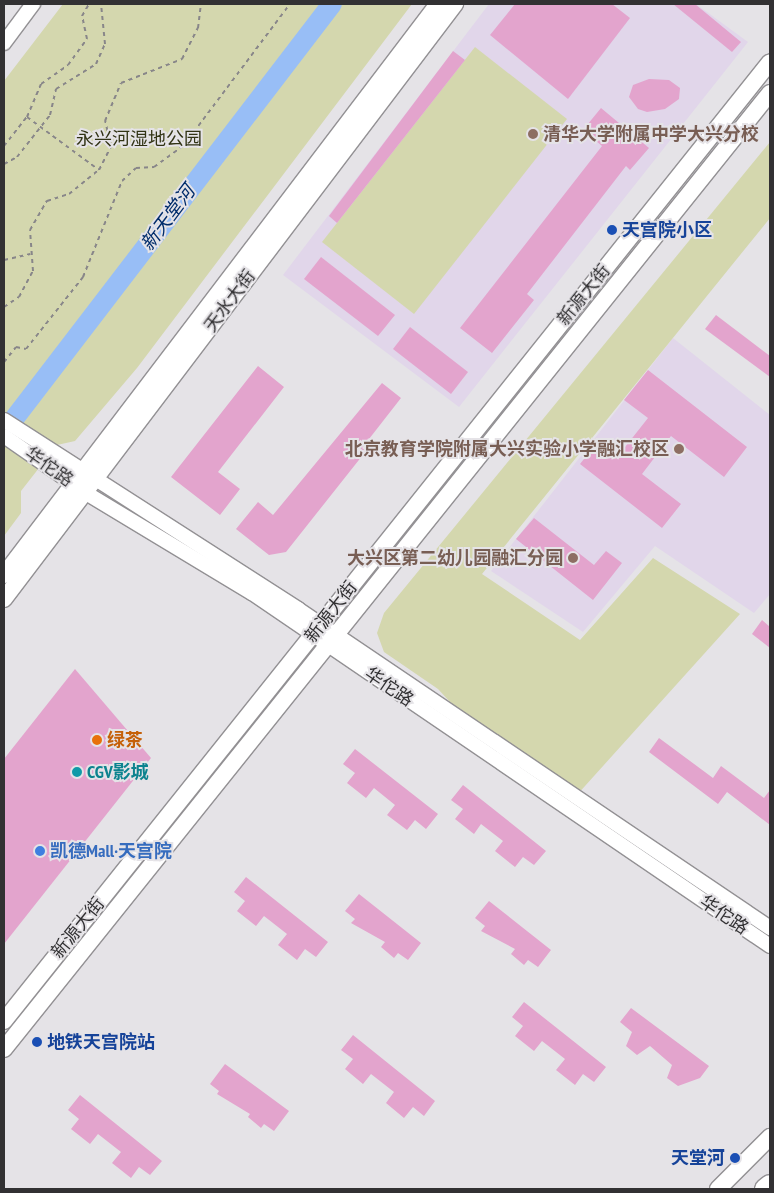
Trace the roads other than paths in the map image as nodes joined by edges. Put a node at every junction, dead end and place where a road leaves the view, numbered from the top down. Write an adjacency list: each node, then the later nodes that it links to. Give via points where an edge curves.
1 (33, 4): 4 (street)
2 (438, 4): 10 (main road, 天水大街)
3 (456, 4): 10 (main road, 天水大街)
4 (4, 43)
5 (770, 62): 13 (main road, 新源大街)
6 (770, 93): 13 (main road, 新源大街)
7 (4, 420): 9 (street, 华佗路)
8 (4, 436): 9 (street, 华佗路)
9 (41, 454): 10 (street, 华佗路)
10 (84, 483): 11 (main road, 天水大街); 12 (main road, 天水大街); 13 (street, 华佗路)
11 (4, 574)
12 (4, 599)
13 (323, 635): 14 (street, 华佗路); 15 (street, 华佗路); 16 (main road, 新源大街); 17 (main road, 新源大街)
14 (770, 928)
15 (770, 946)
16 (4, 1021)
17 (4, 1049)
18 (770, 1137): 20 (main road)
19 (770, 1185): 21 (highway)
20 (718, 1189)
21 (765, 1189)

